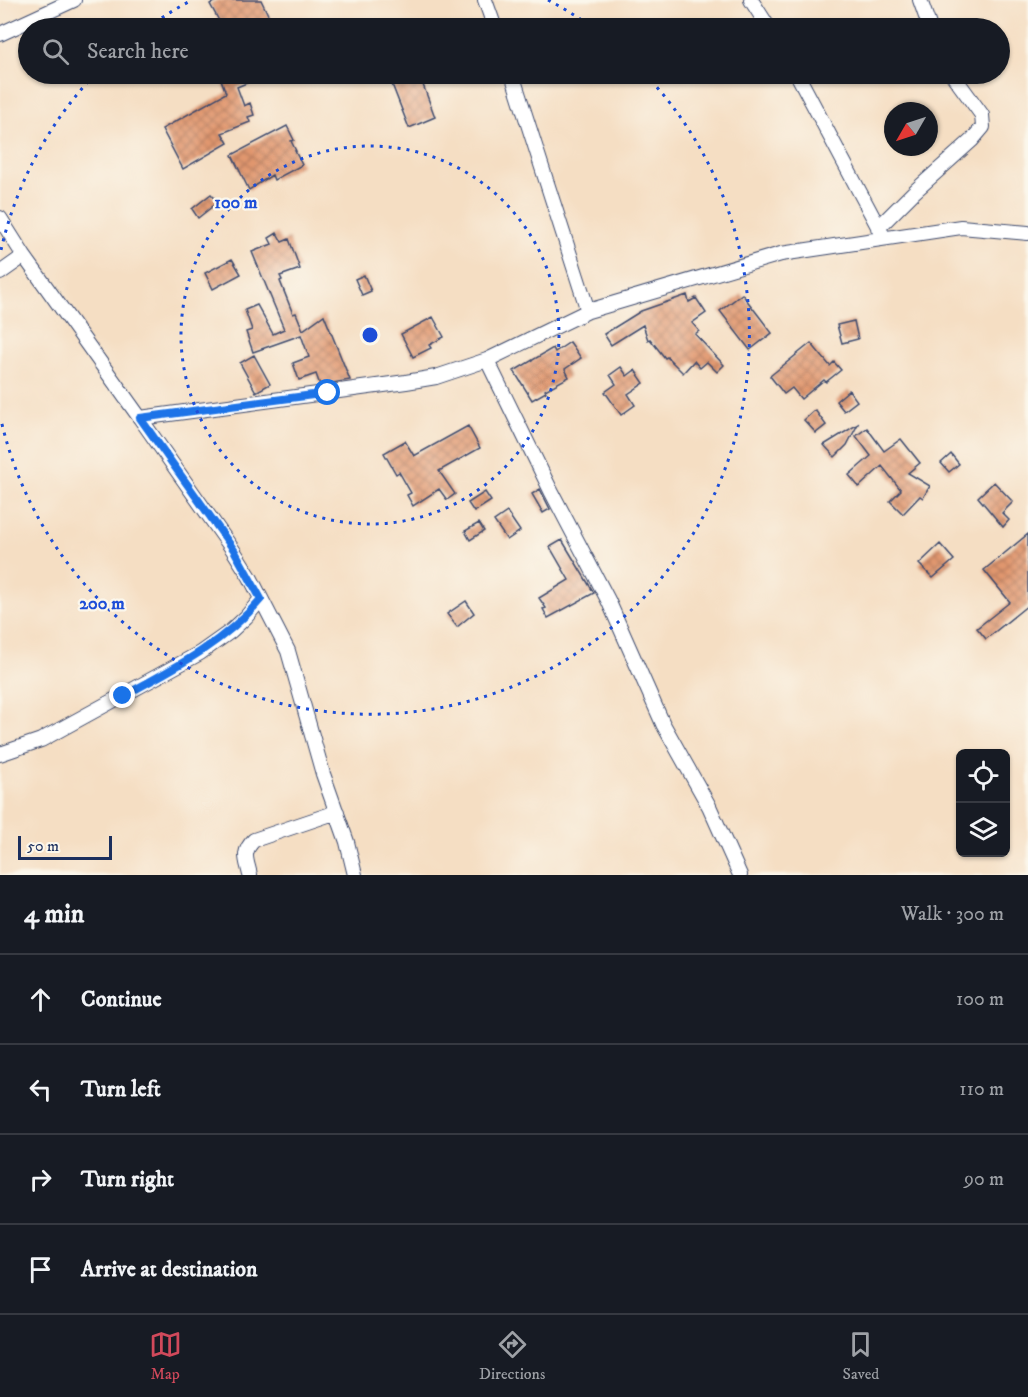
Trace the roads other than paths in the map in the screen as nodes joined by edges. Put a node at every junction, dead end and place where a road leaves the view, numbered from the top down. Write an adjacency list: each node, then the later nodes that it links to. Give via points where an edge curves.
1 (74, 0): 5 (street)
2 (485, 0): 6 (street)
3 (751, 0): 7 (street)
4 (920, 0): 8 (street)
5 (35, 18)
6 (491, 18)
7 (763, 18)
8 (926, 18)
9 (18, 26): 10 (street)
10 (0, 34)
11 (515, 84): 19 (street)
12 (802, 84): 15 (street)
13 (959, 84): 15 (street, via 982,115 983,127 914,192)
14 (0, 218): 17 (street)
15 (881, 233): 16 (street, via 961,227); 19 (street, via 781,254)
16 (1028, 233)
17 (24, 256): 18 (street); 21 (street)
18 (0, 273)
19 (588, 311): 20 (street)
20 (487, 360): 21 (street, via 406,382); 27 (street)
21 (140, 418): 22 (street, via 234,550)
22 (261, 599): 23 (street, via 231,631 200,653 41,740); 24 (street, via 294,669)
23 (0, 754)
24 (337, 812): 25 (street, via 254,840 245,854); 26 (street)
25 (250, 875)
26 (355, 875)
27 (740, 875)

